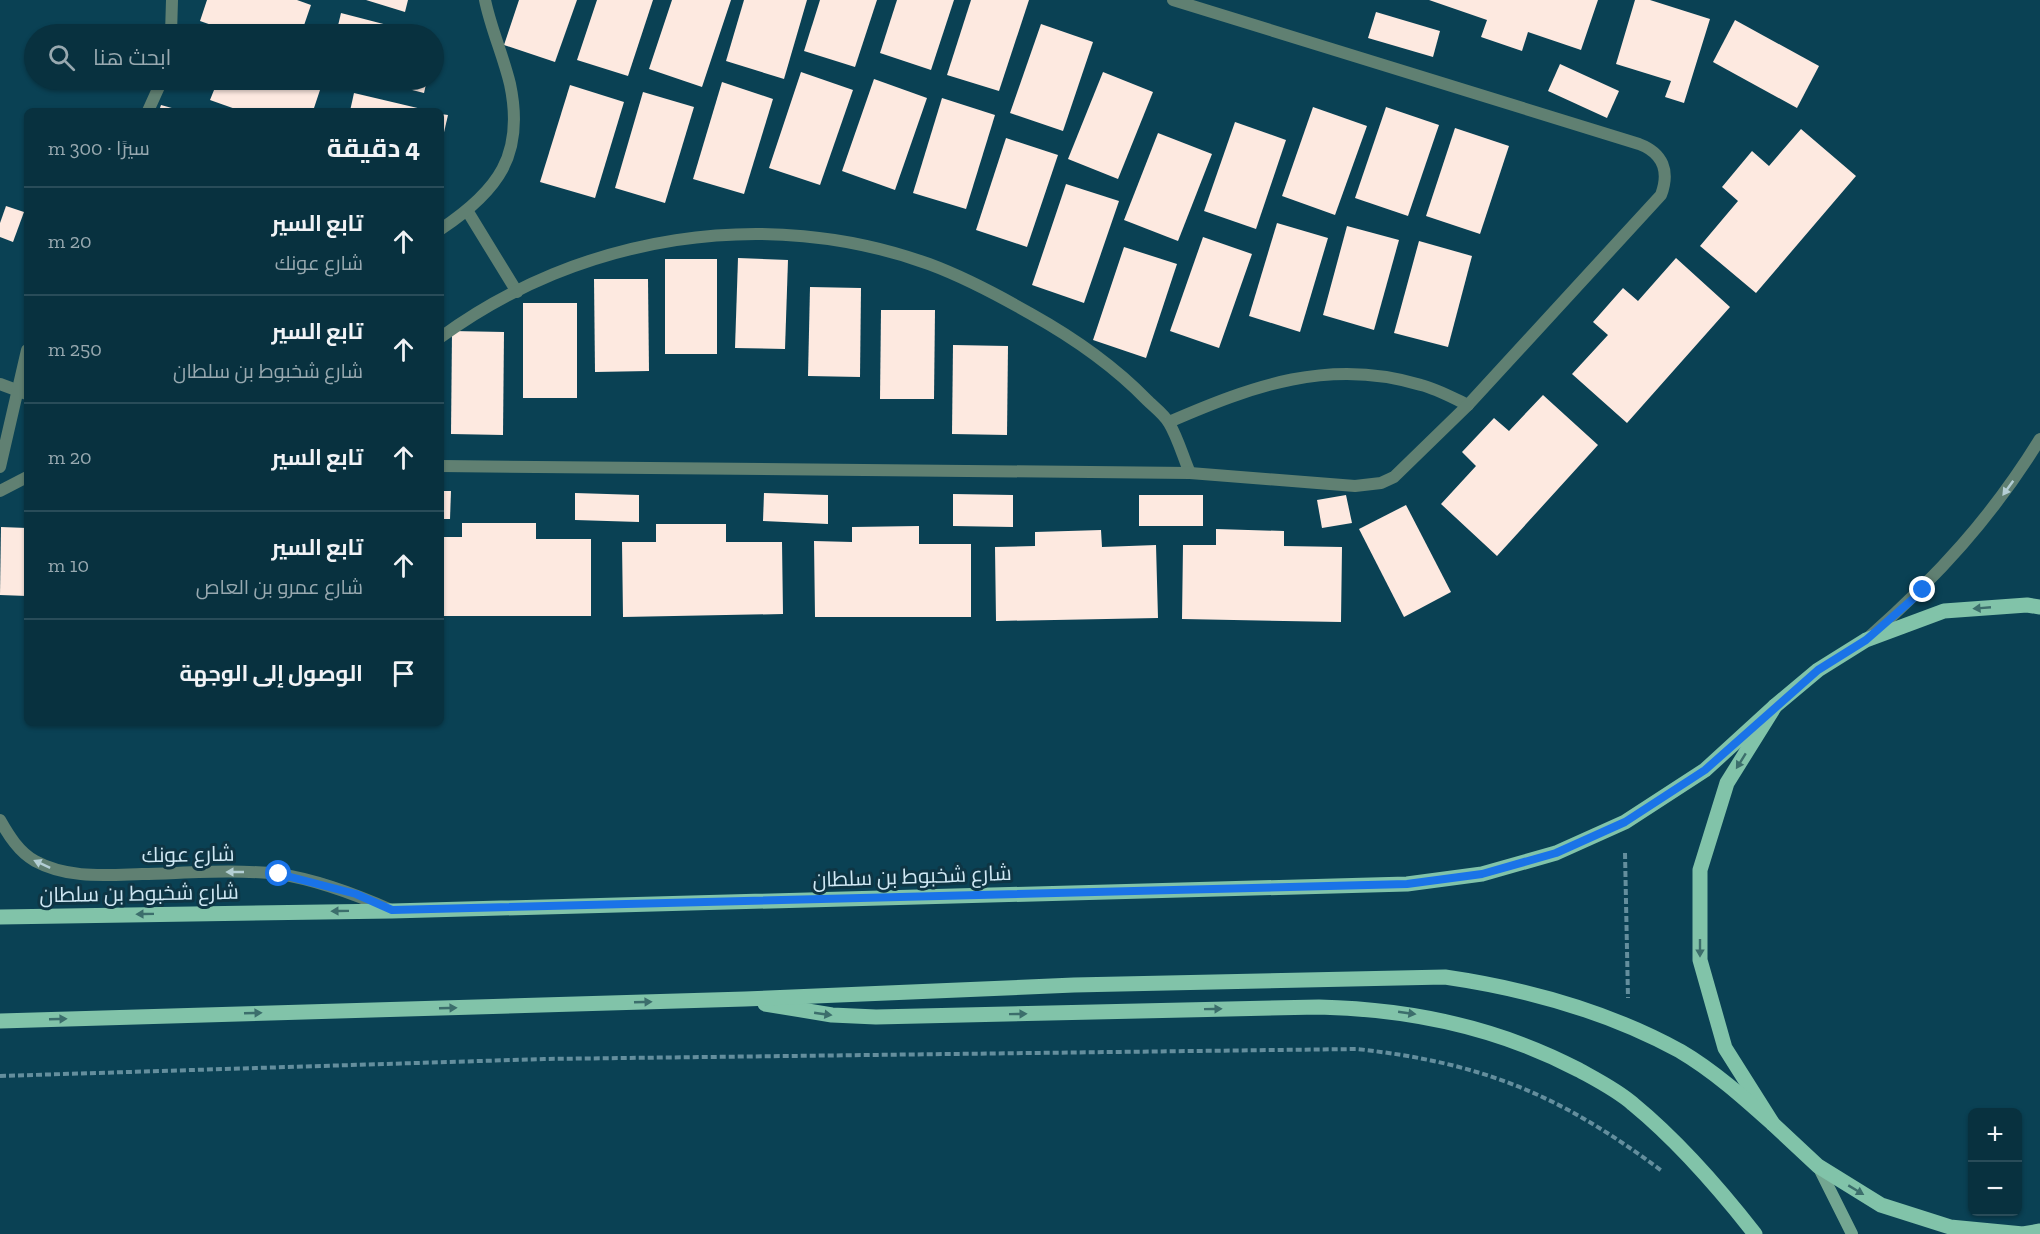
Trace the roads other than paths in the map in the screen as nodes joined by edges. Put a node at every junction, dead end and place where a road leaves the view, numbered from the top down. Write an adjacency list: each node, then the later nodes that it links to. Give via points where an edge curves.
1 (172, 0): 4 (street)
2 (485, 0): 7 (street, via 509,82 514,122 503,168 488,192)
3 (1173, 0): 14 (street, via 1639,144 1660,158 1665,170 1661,195)
4 (171, 24)
5 (157, 90): 6 (street)
6 (149, 108)
7 (468, 212): 8 (street); 9 (street)
8 (444, 227)
9 (517, 292): 10 (street); 15 (street, via 581,262 661,242 719,234 790,234 860,244 929,264 994,292 1120,372)
10 (444, 335)
11 (24, 375): 13 (street)
12 (0, 384): 13 (street)
13 (22, 391): 18 (street)
14 (1468, 405): 15 (street, via 1422,385 1367,374 1311,374 1256,387); 19 (street, via 1382,483 1355,486)
15 (1168, 422): 19 (street)
16 (2040, 440): 23 (street, one-way to 23, via 1975,533 1923,590)
17 (444, 466): 19 (street)
18 (0, 467)
19 (1190, 473)
20 (24, 478): 21 (street)
21 (0, 490)
22 (2040, 607): 23 (main road, شارع شخبوط بن سلطان, one-way to 23, via 1944,612)
23 (1866, 640): 24 (main road, شارع شخبوط بن سلطان, via 1818,670)
24 (1775, 706): 26 (main road, شارع شخبوط بن سلطان, via 1705,770 1625,822 1556,853 1482,874 1407,884); 30 (main road, one-way to 30, via 1727,783 1700,870 1700,960 1725,1048)
25 (0, 820): 26 (street, شارع عونك, one-way to 25, via 356,894 279,874 62,872 34,860 11,840)
26 (392, 910): 27 (main road, شارع شخبوط بن سلطان, one-way to 27)
27 (0, 917)
28 (745, 999): 29 (main road, one-way to 28); 30 (main road, via 1074,985 1445,977 1494,984 1629,1025 1681,1052 1730,1086); 33 (main road, one-way to 33, via 821,1013 876,1017 1319,1007 1419,1014 1503,1036 1611,1088 1634,1104 1693,1162)
29 (0, 1021)
30 (1773, 1124): 31 (main road)
31 (1818, 1166): 32 (main road, one-way to 32, via 1881,1204 1950,1227 2023,1234); 34 (main road)
32 (2040, 1231)
33 (1755, 1234)
34 (1852, 1234)

